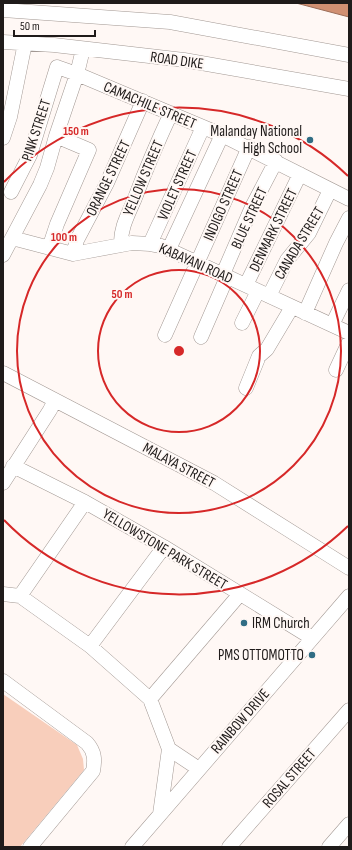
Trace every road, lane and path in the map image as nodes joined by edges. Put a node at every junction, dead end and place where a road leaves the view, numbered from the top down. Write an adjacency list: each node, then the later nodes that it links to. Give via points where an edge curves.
1 (3, 10): 5 (street, via 170,22)
2 (3, 42): 3 (street, ROAD DIKE)
3 (25, 43): 4 (street, ROAD DIKE); 14 (street, via 10,117)
4 (83, 49): 7 (street); 8 (street, ROAD DIKE, via 184,60)
5 (349, 55)
6 (57, 67): 7 (street, CAMACHILE STREET); 18 (street, PINK STREET, via 30,155)
7 (77, 74): 9 (street, CAMACHILE STREET); 13 (street)
8 (349, 89)
9 (143, 101): 10 (street, CAMACHILE STREET); 28 (street, ORANGE STREET, via 107,183 77,240)
10 (171, 113): 11 (street, CAMACHILE STREET); 25 (street, YELLOW STREET, via 122,228)
11 (203, 127): 12 (street, CAMACHILE STREET); 24 (street, VIOLET STREET)
12 (222, 134): 15 (street, CAMACHILE STREET); 27 (street)
13 (56, 136): 21 (street, via 47,168); 26 (street, via 89,150)
14 (3, 138)
15 (249, 147): 16 (street, CAMACHILE STREET); 30 (street, INDIGO STREET)
16 (276, 161): 17 (street, CAMACHILE STREET); 31 (street, BLUE STREET, via 252,207)
17 (300, 174): 19 (street, CAMACHILE STREET); 33 (street, DENMARK STREET)
18 (7, 189): 21 (street)
19 (330, 190): 20 (street, CAMACHILE STREET); 33 (street, CANADA STREET, via 309,233)
20 (349, 199)
21 (30, 205): 23 (street)
22 (349, 218): 35 (street)
23 (12, 238): 26 (street, KABAYANI ROAD); 29 (street)
24 (150, 244): 25 (street, KABAYANI ROAD); 27 (street, KABAYANI ROAD)
25 (121, 245): 28 (street, KABAYANI ROAD)
26 (49, 248): 28 (street, KABAYANI ROAD)
27 (169, 249): 30 (street, KABAYANI ROAD)
28 (73, 254)
29 (3, 255)
30 (198, 263): 31 (street, KABAYANI ROAD); 39 (street, INDIGO STREET)
31 (225, 276): 33 (street, KABAYANI ROAD); 40 (street, BLUE STREET)
32 (349, 290): 37 (street)
33 (257, 291): 34 (street, KABAYANI ROAD); 36 (street)
34 (292, 307): 35 (street, KABAYANI ROAD); 44 (street, via 267,349 259,356)
35 (305, 313): 37 (street, KABAYANI ROAD)
36 (242, 323)
37 (332, 325): 38 (street, KABAYANI ROAD)
38 (349, 333)
39 (164, 336)
40 (201, 337)
41 (349, 342): 42 (street)
42 (336, 370)
43 (3, 373): 45 (street, MALAYA STREET)
44 (246, 388)
45 (55, 400): 46 (street); 50 (street, MALAYA STREET, via 214,483)
46 (13, 466): 47 (street); 48 (street, YELLOWSTONE PARK STREET)
47 (3, 483)
48 (85, 502): 49 (street, YELLOWSTONE PARK STREET); 53 (street)
49 (164, 547): 52 (street, YELLOWSTONE PARK STREET); 56 (street)
50 (349, 568)
51 (3, 594): 53 (street)
52 (240, 594): 55 (street, YELLOWSTONE PARK STREET); 58 (street)
53 (20, 596): 56 (street)
54 (349, 596): 55 (street, RAINBOW DRIVE)
55 (312, 638): 61 (street, RAINBOW DRIVE)
56 (90, 646): 58 (street)
57 (3, 682): 64 (street, via 87,743 94,756 93,771)
58 (150, 699): 60 (street)
59 (349, 710): 66 (street, ROSAL STREET)
60 (169, 749): 61 (street); 62 (street)
61 (199, 769): 62 (street, RAINBOW DRIVE)
62 (160, 814): 65 (street, RAINBOW DRIVE)
63 (349, 824): 67 (street)
64 (35, 845)
65 (132, 847)
66 (229, 847)
67 (328, 847)

